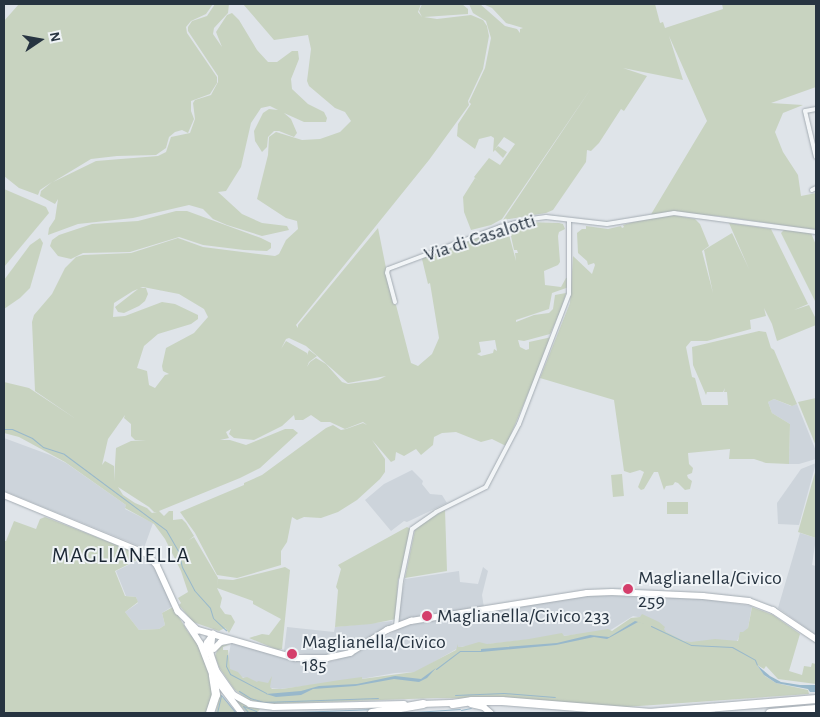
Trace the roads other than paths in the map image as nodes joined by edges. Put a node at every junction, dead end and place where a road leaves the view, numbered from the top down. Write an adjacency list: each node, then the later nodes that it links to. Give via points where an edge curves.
1 (816, 109): 2 (street, via 805,111)
2 (815, 149): 3 (street)
3 (816, 157)
4 (569, 221): 5 (street, Via di Casalotti, via 611,224 674,214); 6 (street, Via di Casalotti, via 541,217 519,221 390,268 387,273); 9 (street, via 569,294 519,424 486,486 436,512 412,529)
5 (816, 232)
6 (395, 302)
7 (4, 496): 8 (main road, via 147,554 157,565)
8 (185, 620): 10 (main road, via 198,630); 13 (main road)
9 (396, 626): 11 (main road, via 356,650 327,658 289,657); 12 (main road, via 587,593 638,592 749,601 781,614)
10 (213, 634): 11 (main road); 13 (main road, via 207,643)
11 (232, 639): 13 (main road, via 221,642)
12 (816, 639)
13 (209, 654): 14 (main road); 18 (main road, via 217,672 234,695 250,704)
14 (213, 676): 20 (highway, via 216,695); 21 (main road)
15 (816, 699): 26 (highway)
16 (424, 704): 17 (main road); 18 (main road); 23 (highway)
17 (453, 704): 24 (main road, via 476,704); 26 (highway, via 502,701)
18 (274, 707): 22 (main road)
19 (816, 709): 27 (highway)
20 (210, 713)
21 (242, 713)
22 (260, 713)
23 (372, 713)
24 (491, 713)
25 (644, 713): 26 (highway)
26 (652, 713)
27 (770, 713)

